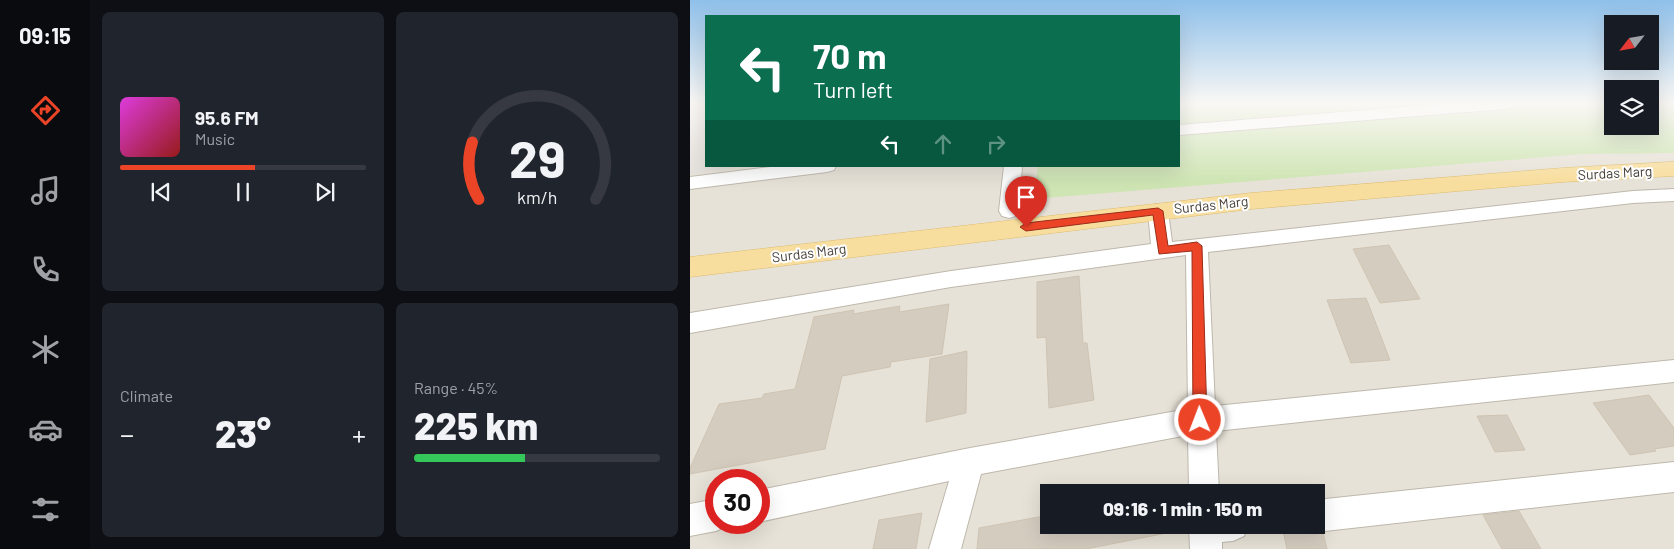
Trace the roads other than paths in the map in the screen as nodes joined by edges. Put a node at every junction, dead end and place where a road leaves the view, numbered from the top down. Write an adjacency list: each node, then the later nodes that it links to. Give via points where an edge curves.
1 (1674, 155): 8 (main road, Surdas Marg, via 1526,162 1246,187)
2 (819, 167): 5 (street)
3 (1012, 167): 8 (street)
4 (1674, 169): 7 (main road, Surdas Marg, via 1563,175)
5 (690, 183)
6 (1674, 195): 9 (street)
7 (1158, 211): 8 (main road, Surdas Marg); 11 (street)
8 (1008, 220): 10 (main road, Surdas Marg); 12 (main road, Surdas Marg)
9 (1197, 246): 11 (street); 15 (street)
10 (690, 248)
11 (1163, 251): 13 (street, via 951,279)
12 (690, 266)
13 (690, 323)
14 (1674, 371): 15 (street)
15 (1200, 420): 16 (street); 18 (street)
16 (970, 462): 19 (street); 23 (street)
17 (1674, 476): 20 (street)
18 (1204, 484)
19 (770, 504)
20 (1325, 515)
21 (705, 517): 22 (street)
22 (690, 520)
23 (945, 549)

